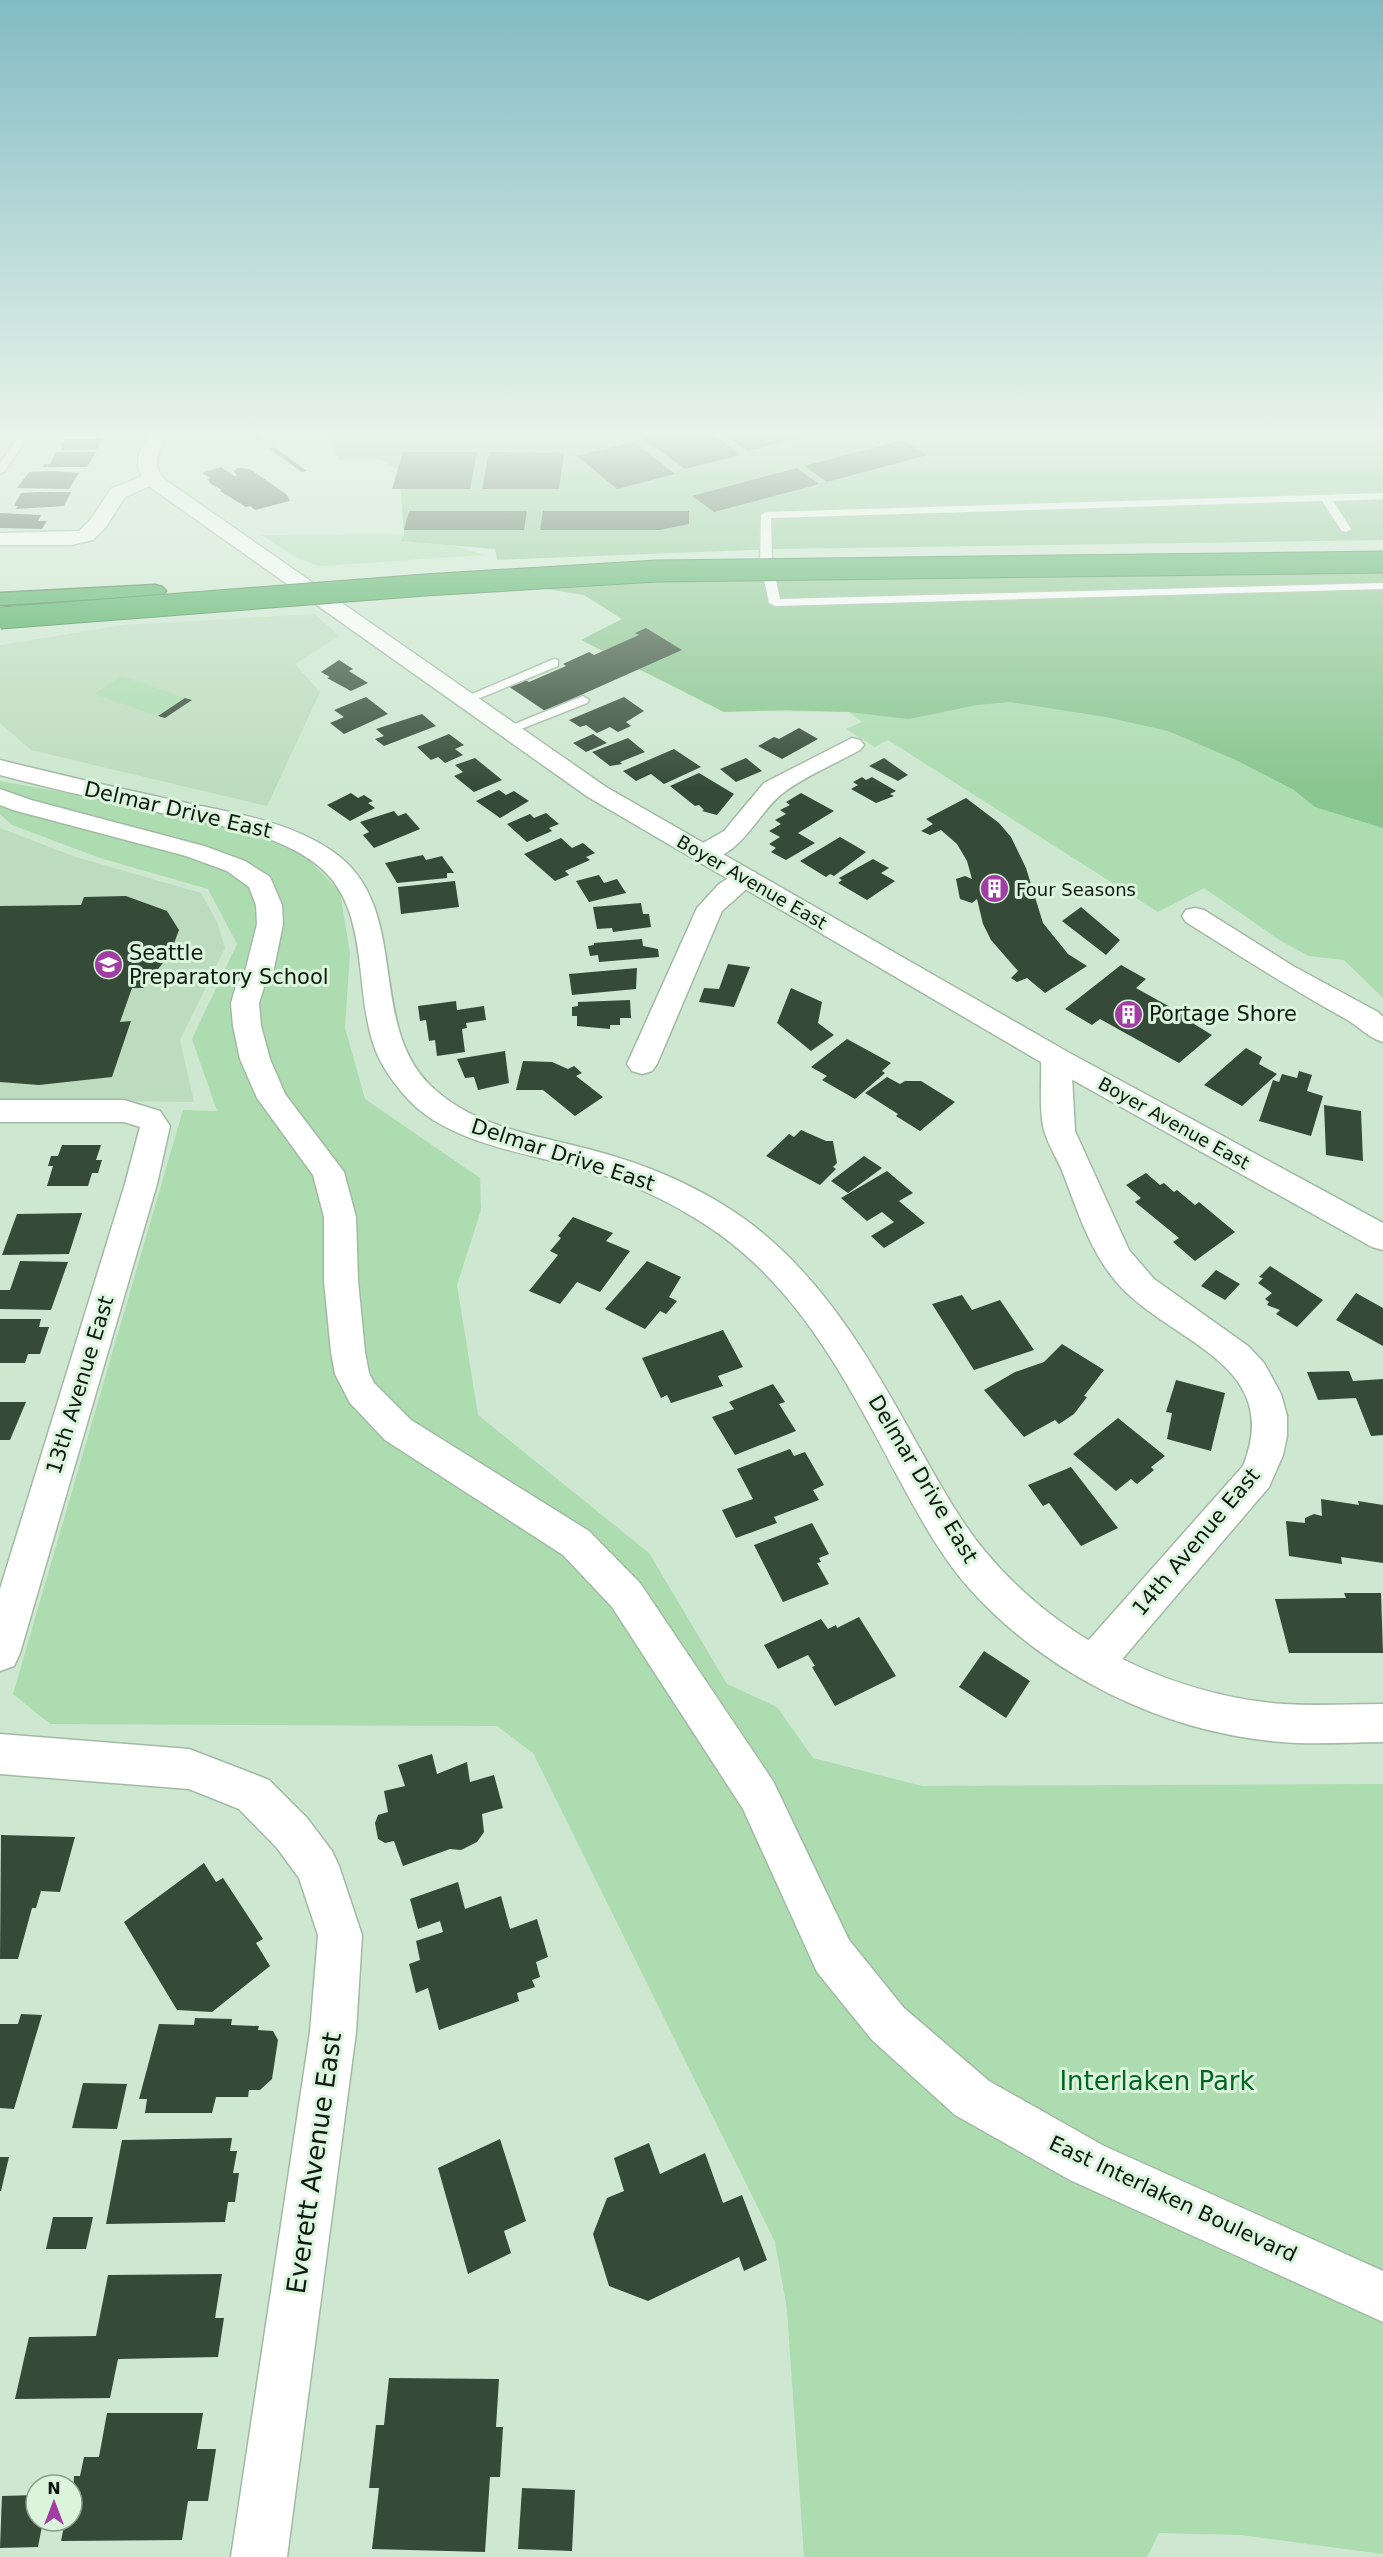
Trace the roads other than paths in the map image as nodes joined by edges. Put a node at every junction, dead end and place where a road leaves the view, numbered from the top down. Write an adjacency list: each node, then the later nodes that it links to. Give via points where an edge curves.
1 (252, 549): 9 (street, Boyer Avenue East)
2 (766, 549): 5 (lane, via 775,603)
3 (1303, 549): 6 (highway, via 658,560)
4 (1383, 562): 7 (highway, bridge, via 657,572 425,585)
5 (1383, 586)
6 (0, 599)
7 (0, 618)
8 (554, 663): 9 (lane)
9 (464, 700): 11 (street, Boyer Avenue East)
10 (583, 700): 11 (lane)
11 (506, 730): 14 (street, Boyer Avenue East, via 597,792)
12 (852, 746): 14 (street, via 773,788 733,836)
13 (2, 777): 23 (street, Delmar Drive East, via 264,828 328,860 362,903 387,1043 406,1081 436,1108 471,1126 607,1165 663,1187 717,1217 771,1258 830,1325 940,1517 971,1561 1019,1612); 26 (street, East Interlaken Boulevard, via 22,805 195,851 236,866 261,884 269,905 270,924 259,973 245,1003 247,1026 255,1059 272,1098 328,1172 340,1217 348,1352 352,1374 362,1393 398,1430 576,1543 626,1595 758,1795 833,1956 888,2024 972,2098 1087,2163)
14 (703, 853): 15 (street, Boyer Avenue East)
15 (746, 878): 18 (street, Boyer Avenue East); 19 (street, via 710,908)
16 (1195, 915): 17 (street, via 1282,972 1368,1019)
17 (1383, 1032)
18 (1056, 1058): 21 (street, Boyer Avenue East); 23 (street, 14th Avenue East, via 1058,1124 1114,1253 1136,1283 1234,1351 1250,1369 1270,1409 1272,1433 1256,1476)
19 (642, 1064)
20 (0, 1111): 22 (street, 13th Avenue East, via 124,1111 149,1118 155,1126)
21 (1383, 1238)
22 (0, 1653)
23 (1093, 1664): 24 (street, Delmar Drive East, via 1158,1694 1226,1714 1282,1723)
24 (1383, 1723)
25 (0, 1754): 27 (street, Everett Avenue East, via 189,1769 254,1794 317,1866 340,1935 333,2032)
26 (1383, 2297)
27 (259, 2557)

